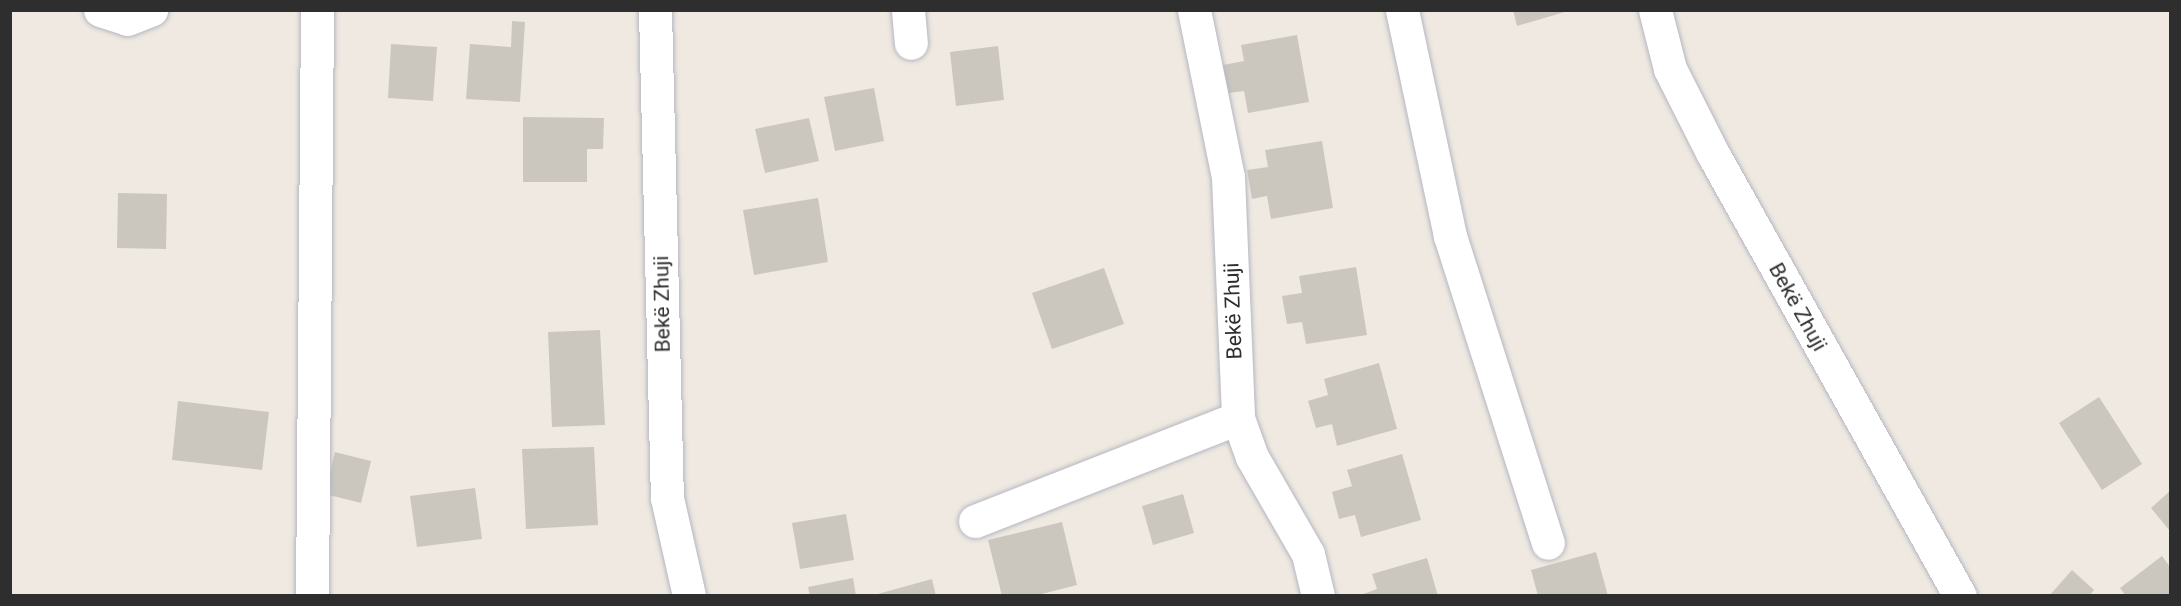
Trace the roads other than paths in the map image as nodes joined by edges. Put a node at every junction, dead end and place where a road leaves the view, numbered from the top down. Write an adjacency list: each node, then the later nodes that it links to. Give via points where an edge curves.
1 (100, 10): 2 (street, via 127,19)
2 (151, 10)
3 (317, 10): 13 (street)
4 (655, 10): 14 (street, Bekë Zhuji, via 667,498)
5 (908, 10): 9 (street)
6 (1194, 10): 10 (street, Bekë Zhuji, via 1228,177)
7 (1402, 10): 12 (street, via 1450,236)
8 (1656, 10): 16 (street, Bekë Zhuji, via 1670,69 1713,154)
9 (911, 43)
10 (1238, 418): 11 (street); 15 (street, Bekë Zhuji, via 1252,457 1308,554)
11 (975, 521)
12 (1548, 543)
13 (312, 596)
14 (689, 596)
15 (1318, 596)
16 (1960, 596)

